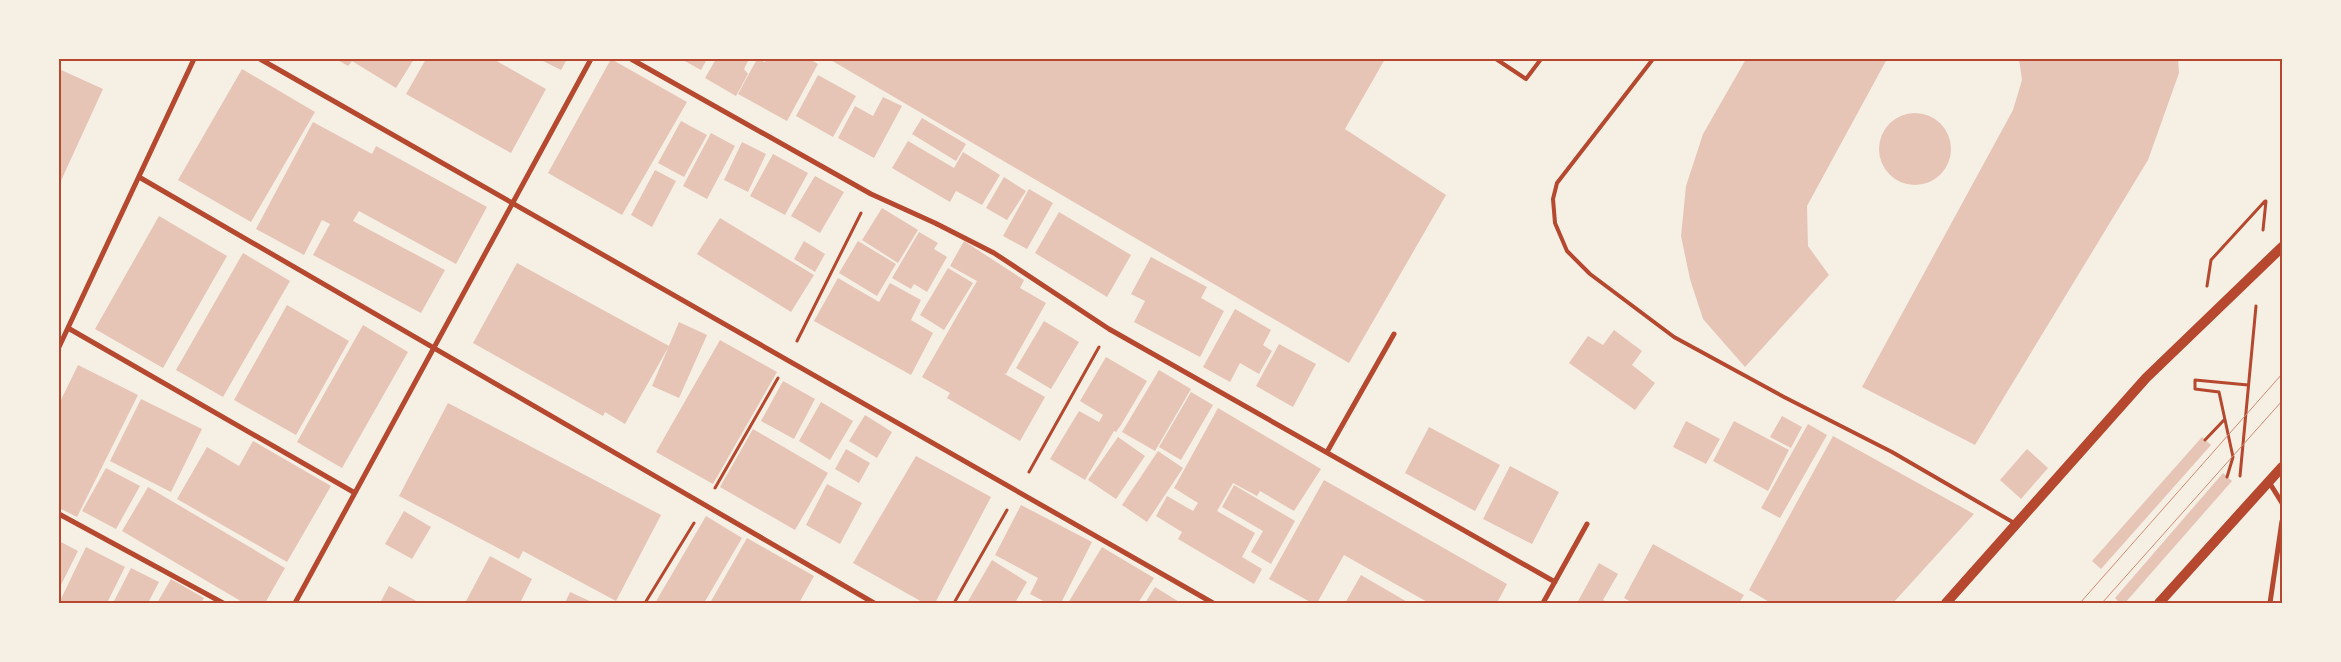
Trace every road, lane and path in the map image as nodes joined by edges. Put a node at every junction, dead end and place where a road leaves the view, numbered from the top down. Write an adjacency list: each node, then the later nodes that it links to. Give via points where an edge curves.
1 (194, 59): 8 (street)
2 (260, 59): 10 (street)
3 (591, 59): 10 (street)
4 (631, 59): 9 (street)
5 (1496, 59): 6 (lane, via 1526,79)
6 (1541, 59)
7 (1653, 59): 36 (lane, via 1557,182 1553,199 1555,223 1567,250 1590,274 1674,337 1892,452)
8 (139, 177): 15 (street); 19 (street)
9 (871, 194): 16 (street, via 994,253); 20 (path)
10 (513, 203): 19 (street); 20 (street)
11 (2262, 240): 13 (path, via 2266,201)
12 (2282, 247): 36 (main road, via 2146,378)
13 (2211, 260)
14 (2256, 298): 21 (path)
15 (68, 328): 18 (street); 30 (street)
16 (1109, 329): 24 (street); 29 (path)
17 (1394, 334): 24 (street)
18 (59, 347)
19 (434, 348): 30 (street); 32 (street)
20 (788, 360): 29 (street); 32 (path)
21 (2248, 385): 22 (path, via 2195,380 2195,389 2219,392); 28 (path)
22 (2224, 419): 23 (path); 26 (path, via 2233,457)
23 (2206, 440)
24 (1326, 452): 37 (street)
25 (2282, 467): 27 (main road)
26 (2227, 478)
27 (2269, 482): 31 (street); 46 (main road)
28 (2239, 483)
29 (1018, 492): 42 (path); 43 (street)
30 (355, 494): 39 (street)
31 (2282, 503)
32 (705, 506): 40 (path); 41 (street)
33 (59, 514): 38 (street)
34 (2282, 521): 47 (street)
35 (1587, 524): 37 (street)
36 (2016, 524): 45 (main road)
37 (1555, 582): 44 (street)
38 (223, 603)
39 (295, 603)
40 (645, 603)
41 (874, 603)
42 (954, 603)
43 (1213, 603)
44 (1543, 603)
45 (1946, 603)
46 (2159, 603)
47 (2270, 603)

